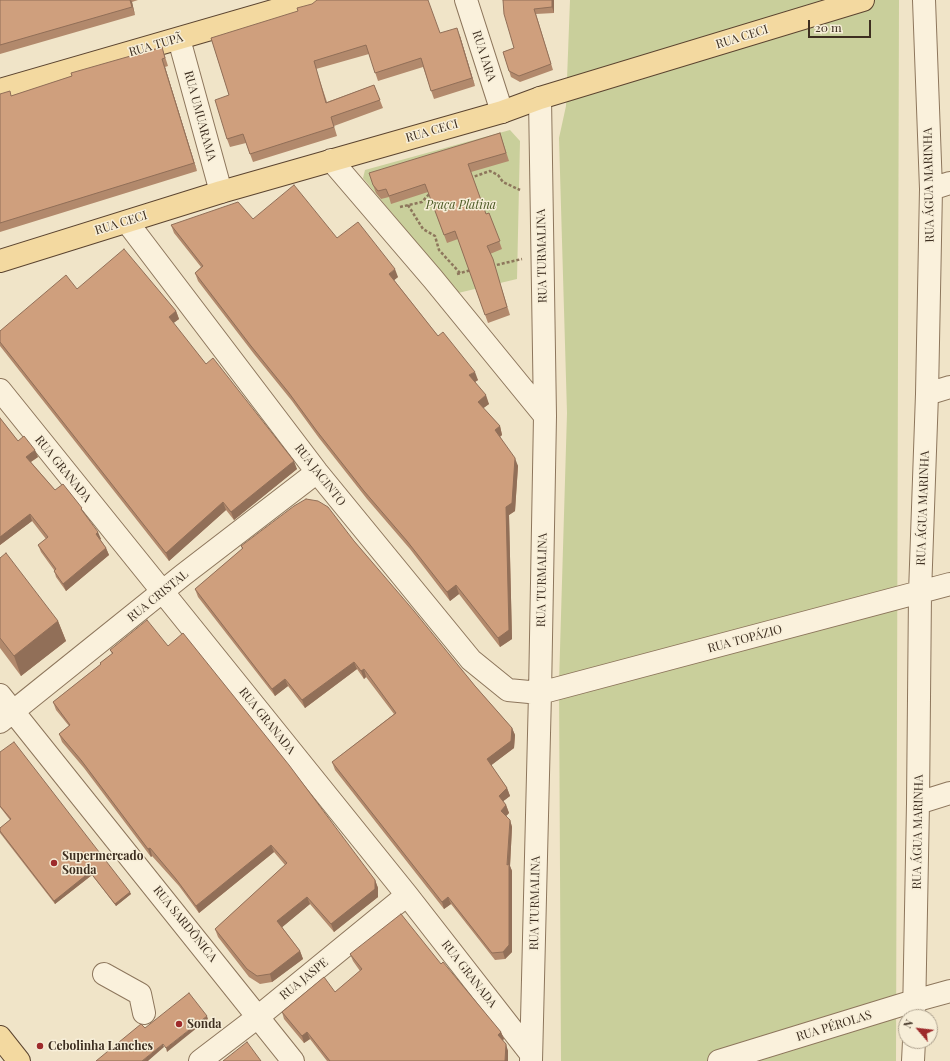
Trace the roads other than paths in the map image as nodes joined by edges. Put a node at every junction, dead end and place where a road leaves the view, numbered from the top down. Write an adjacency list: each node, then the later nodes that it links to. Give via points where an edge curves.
1 (311, 0): 5 (main road, RUA TUPÃ)
2 (466, 0): 8 (street, RUA IARA)
3 (863, 0): 7 (main road, RUA CECI)
4 (924, 0): 10 (street, RUA ÁGUA MARINHA)
5 (179, 39): 6 (main road, RUA TUPÃ); 11 (street, RUA UMUARAMA)
6 (0, 90)
7 (540, 98): 8 (main road, RUA CECI); 17 (street, RUA TURMALINA)
8 (502, 112): 9 (main road, RUA CECI)
9 (331, 160): 11 (main road, RUA CECI); 17 (street)
10 (940, 186): 16 (street, RUA ÁGUA MARINHA)
11 (221, 192): 12 (main road, RUA CECI)
12 (127, 222): 13 (main road, RUA CECI); 18 (street, RUA JACINTO)
13 (0, 261)
14 (950, 388): 16 (street)
15 (0, 390): 20 (street, RUA GRANADA)
16 (927, 394): 21 (street, RUA ÁGUA MARINHA)
17 (545, 416): 22 (street, RUA TURMALINA)
18 (317, 472): 20 (street, RUA CRISTAL); 22 (street, RUA JACINTO, via 471,660 508,690)
19 (950, 584): 21 (street, RUA TOPÁZIO)
20 (162, 592): 24 (street, RUA CRISTAL); 27 (street, RUA GRANADA)
21 (920, 593): 22 (street, RUA TOPÁZIO); 26 (street, RUA ÁGUA MARINHA)
22 (540, 693): 34 (street, RUA TURMALINA)
23 (0, 695): 24 (street, RUA SARDÔNICA)
24 (7, 717): 31 (street, RUA SARDÔNICA)
25 (950, 793): 26 (street)
26 (918, 803): 29 (street, RUA ÁGUA MARINHA)
27 (407, 895): 31 (street, RUA JASPE); 34 (street, RUA GRANADA)
28 (950, 991): 29 (street, RUA PÉROLAS)
29 (914, 1009)
30 (898, 1013): 38 (street, RUA PÉROLAS)
31 (258, 1016): 36 (street, RUA JASPE); 37 (street, RUA SARDÔNICA)
32 (0, 1037): 35 (main road)
33 (914, 1049): 39 (street)
34 (531, 1057)
35 (19, 1061)
36 (200, 1061)
37 (293, 1061)
38 (719, 1061)
39 (913, 1061)

